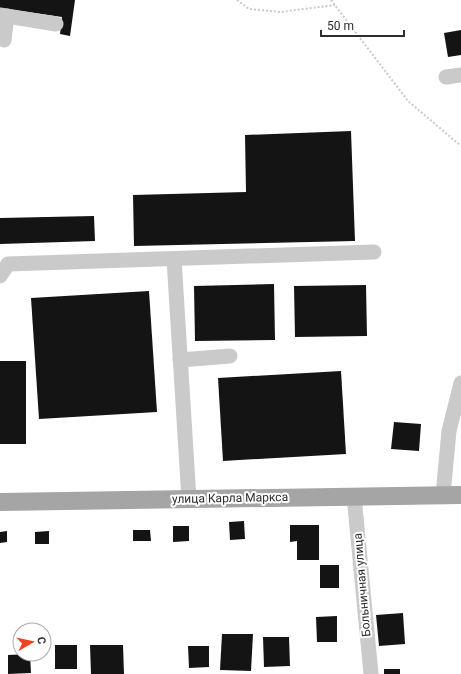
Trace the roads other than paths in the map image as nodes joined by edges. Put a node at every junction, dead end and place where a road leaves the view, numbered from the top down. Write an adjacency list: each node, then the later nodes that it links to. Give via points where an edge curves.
1 (3, 15): 2 (street); 3 (street)
2 (56, 24)
3 (4, 40)
4 (374, 252): 5 (street)
5 (174, 259): 6 (street, via 8,264); 8 (street)
6 (0, 276)
7 (230, 356): 8 (street)
8 (180, 360): 13 (street)
9 (461, 383): 10 (street, via 449,431)
10 (443, 495): 11 (main road, улица Карла Маркса); 12 (main road, улица Карла Маркса)
11 (461, 495)
12 (354, 496): 13 (main road, улица Карла Маркса); 15 (street, Больничная улица)
13 (190, 499): 14 (main road, улица Карла Маркса)
14 (0, 502)
15 (370, 674)

